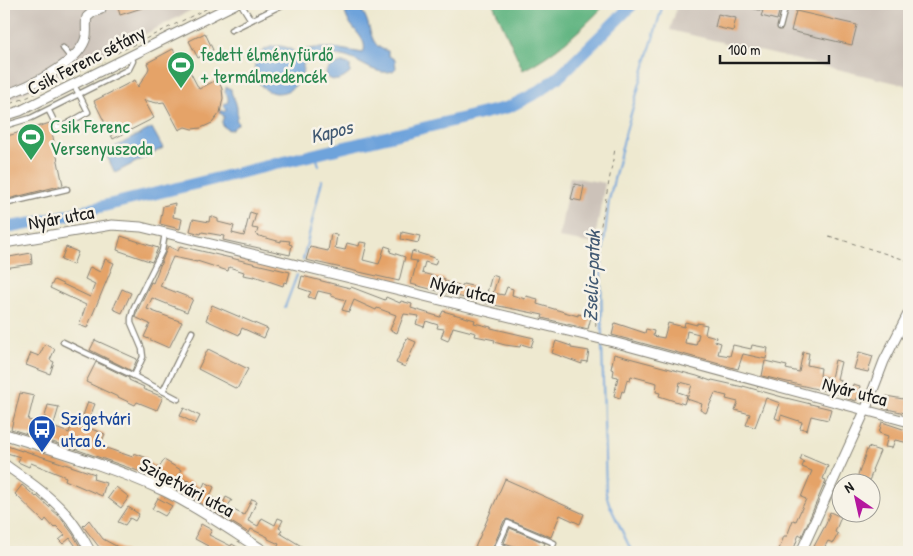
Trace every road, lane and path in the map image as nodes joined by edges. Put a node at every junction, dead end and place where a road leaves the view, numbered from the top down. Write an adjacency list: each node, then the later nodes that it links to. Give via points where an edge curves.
1 (216, 4): 11 (path)
2 (235, 4): 12 (street, Csik Ferenc sétány)
3 (241, 4): 7 (lane)
4 (284, 4): 7 (lane)
5 (786, 4): 8 (lane)
6 (101, 9): 13 (street, via 87,17 84,43)
7 (251, 20): 9 (lane)
8 (780, 26)
9 (231, 30)
10 (63, 48): 13 (lane)
11 (115, 54)
12 (131, 56): 15 (street, Csik Ferenc sétány); 16 (lane, via 133,61 129,69)
13 (71, 58): 17 (street, via 35,82)
14 (106, 58): 18 (path)
15 (73, 84): 16 (lane); 20 (street, Csik Ferenc sétány, via 20,112)
16 (79, 94): 19 (lane); 19 (lane, via 88,112 58,129)
17 (4, 95)
18 (4, 106)
19 (49, 111): 21 (lane)
20 (4, 116)
21 (4, 126)
22 (615, 149): 30 (path)
23 (67, 189): 24 (lane)
24 (4, 204)
25 (164, 233): 27 (street, Nyár utca, via 142,227 112,225); 33 (street, Nyár utca); 35 (lane, via 162,251 131,318 143,357)
26 (829, 236): 29 (path)
27 (4, 243)
28 (591, 244): 30 (path)
29 (909, 262)
30 (594, 273): 33 (path)
31 (909, 312): 38 (street, via 884,360)
32 (192, 332): 36 (lane)
33 (598, 339): 38 (street, Nyár utca)
34 (63, 342): 35 (lane)
35 (134, 376): 36 (lane)
36 (163, 391): 37 (lane)
37 (178, 399)
38 (865, 411): 39 (street, Nyár utca); 48 (street)
39 (909, 422)
40 (4, 434): 44 (street, Szigetvári utca, via 133,477 201,510)
41 (4, 464): 43 (street, via 52,500)
42 (498, 545): 45 (lane); 46 (lane); 47 (lane, via 508,524 554,543)
43 (92, 551)
44 (265, 552)
45 (495, 552)
46 (518, 552)
47 (550, 552)
48 (801, 552)

